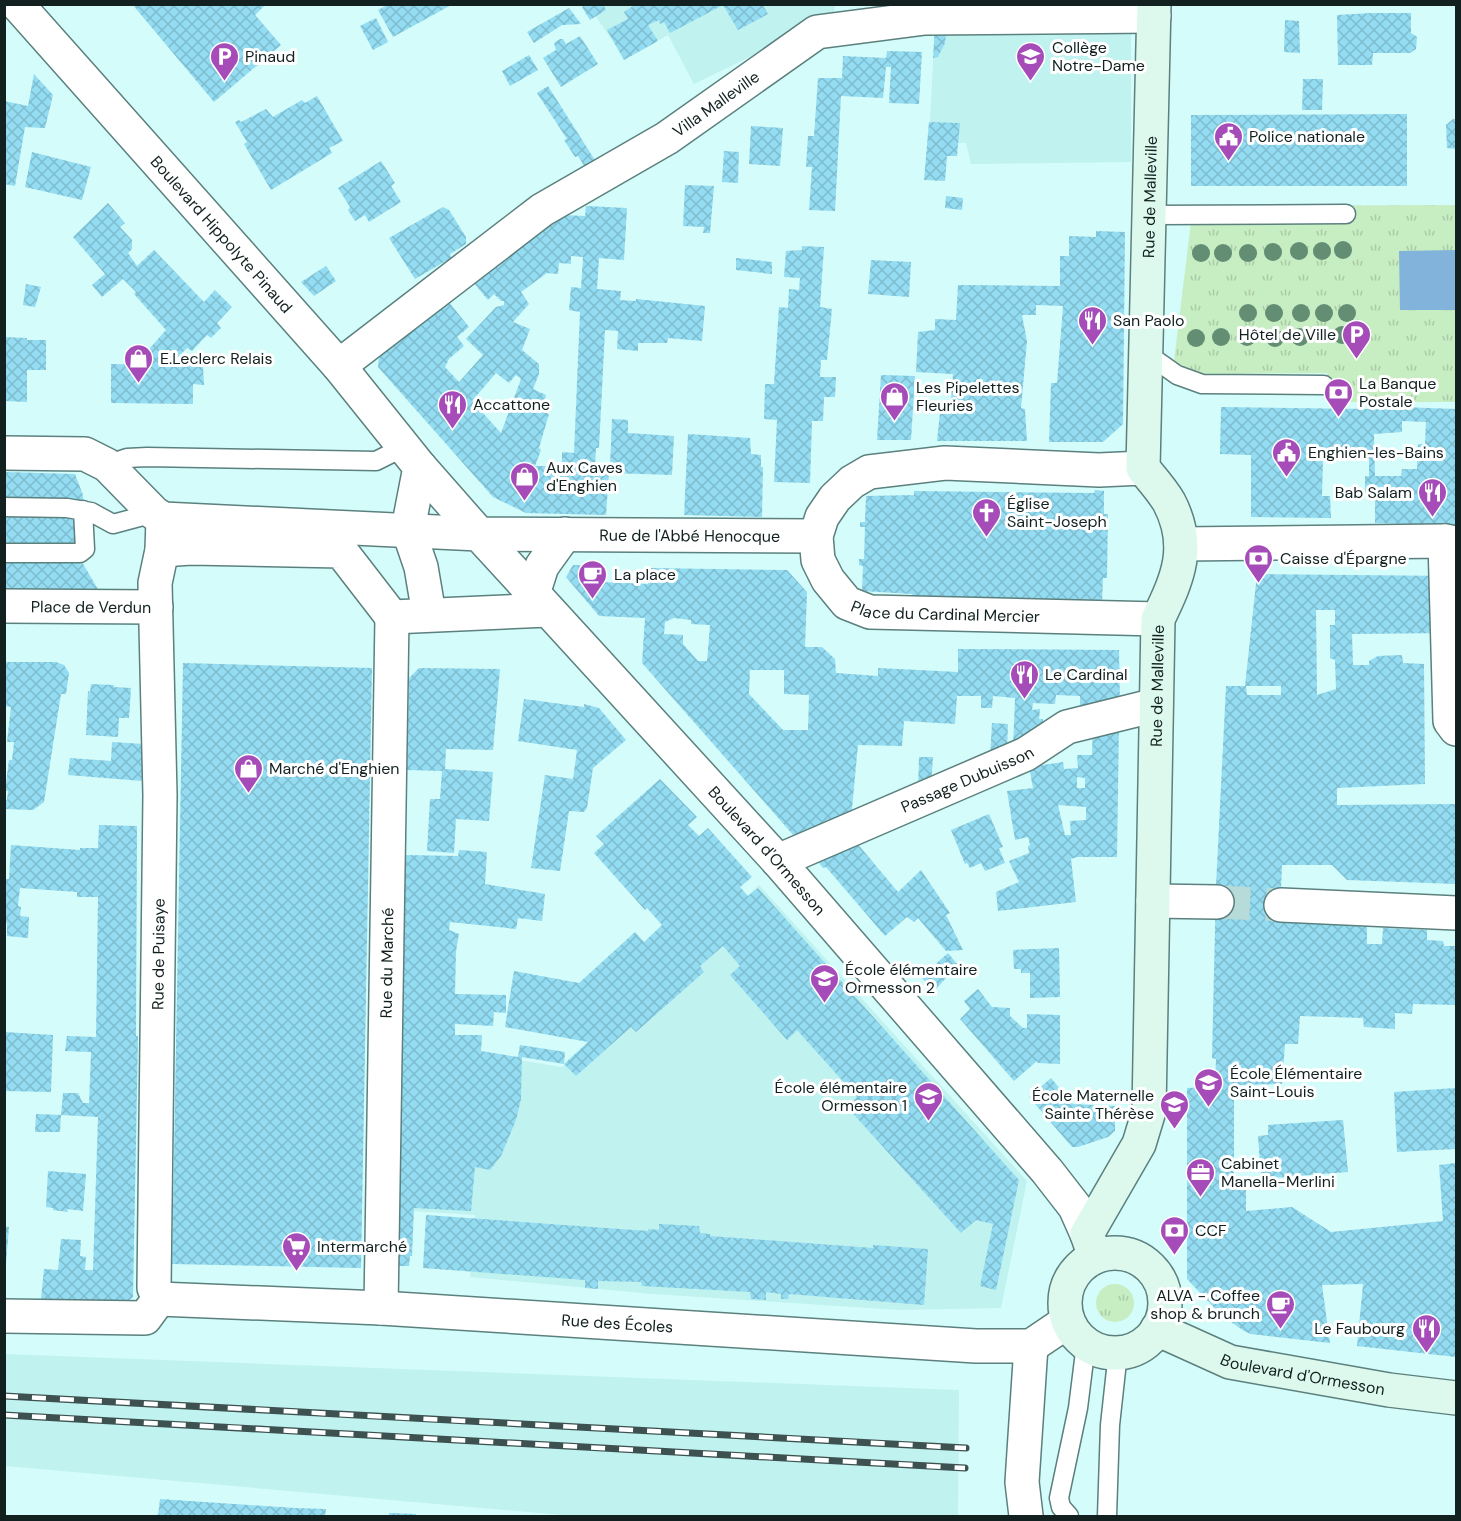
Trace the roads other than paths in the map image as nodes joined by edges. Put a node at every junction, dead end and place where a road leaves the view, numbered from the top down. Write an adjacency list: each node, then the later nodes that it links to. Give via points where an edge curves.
1 (17, 4): 6 (street, Boulevard Hippolyte Pinaud)
2 (1154, 10): 3 (main road, Rue de Malleville); 6 (street, Villa Malleville, via 925,18 817,32 667,138 542,210)
3 (1150, 214): 4 (lane); 5 (main road, Rue de Malleville)
4 (1346, 214)
5 (1146, 353): 7 (lane, via 1177,375 1202,384); 11 (main road, Rue de Malleville)
6 (339, 366): 9 (street, Boulevard Hippolyte Pinaud)
7 (1324, 385)
8 (4, 453): 10 (street, via 85,454)
9 (412, 457): 10 (lane, via 376,461 147,457); 15 (street); 16 (street, Boulevard Hippolyte Pinaud)
10 (107, 465): 14 (street)
11 (1143, 468): 18 (street, via 1099,470 945,463 869,472 836,498 822,518); 21 (main road, Rue de Malleville, via 1168,501)
12 (4, 507): 13 (lane)
13 (83, 510): 14 (lane, via 113,524); 22 (lane, via 85,549 80,553)
14 (159, 527): 19 (street); 25 (street, Place de Verdun)
15 (408, 529): 16 (street); 19 (street); 26 (street, via 421,567)
16 (479, 534): 17 (street, Rue de l'Abbé Henocque); 23 (street, Boulevard d'Ormesson)
17 (565, 534): 18 (street, Rue de l'Abbé Henocque); 23 (street, via 542,566)
18 (816, 536): 28 (street, Place du Cardinal Mercier, via 818,560 828,580 847,603 870,612)
19 (341, 539): 27 (street)
20 (1451, 542): 21 (street); 30 (street, via 1450,721)
21 (1181, 544): 28 (main road, Rue de Malleville, via 1173,588)
22 (4, 552)
23 (541, 602): 26 (street); 31 (street, Boulevard d'Ormesson)
24 (4, 606): 25 (street, Place de Verdun)
25 (156, 607): 37 (street, Rue de Puisaye, via 160,795 154,1288)
26 (429, 614): 27 (street)
27 (392, 617): 38 (street, Rue du Marché)
28 (1158, 619): 29 (main road, Rue de Malleville)
29 (1156, 705): 31 (street, Passage Dubuisson, via 1067,727 1026,754); 32 (main road, Rue de Malleville)
30 (1456, 729)
31 (778, 861): 36 (street, Boulevard d'Ormesson, via 1047,1171 1075,1207)
32 (1153, 901): 33 (street); 36 (main road, Rue de Malleville, via 1149,1111 1139,1144)
33 (1216, 902)
34 (1281, 905): 35 (street)
35 (1456, 913)
36 (1091, 1245): 40 (main road, via 1141,1260 1153,1270 1165,1299); 41 (main road, via 1065,1298)
37 (159, 1299): 38 (street, Rue des Écoles); 39 (street, via 145,1318)
38 (381, 1308): 42 (street, Rue des Écoles, via 976,1346)
39 (4, 1316)
40 (1157, 1329): 43 (main road, via 1135,1348); 44 (main road, Boulevard d'Ormesson, via 1230,1362)
41 (1077, 1332): 42 (street); 43 (main road, via 1102,1351); 46 (lane, via 1078,1408 1059,1498)
42 (1031, 1346): 45 (street, via 1022,1482)
43 (1118, 1352): 47 (lane, via 1110,1425)
44 (1456, 1398)
45 (1026, 1516)
46 (1069, 1516)
47 (1107, 1516)

